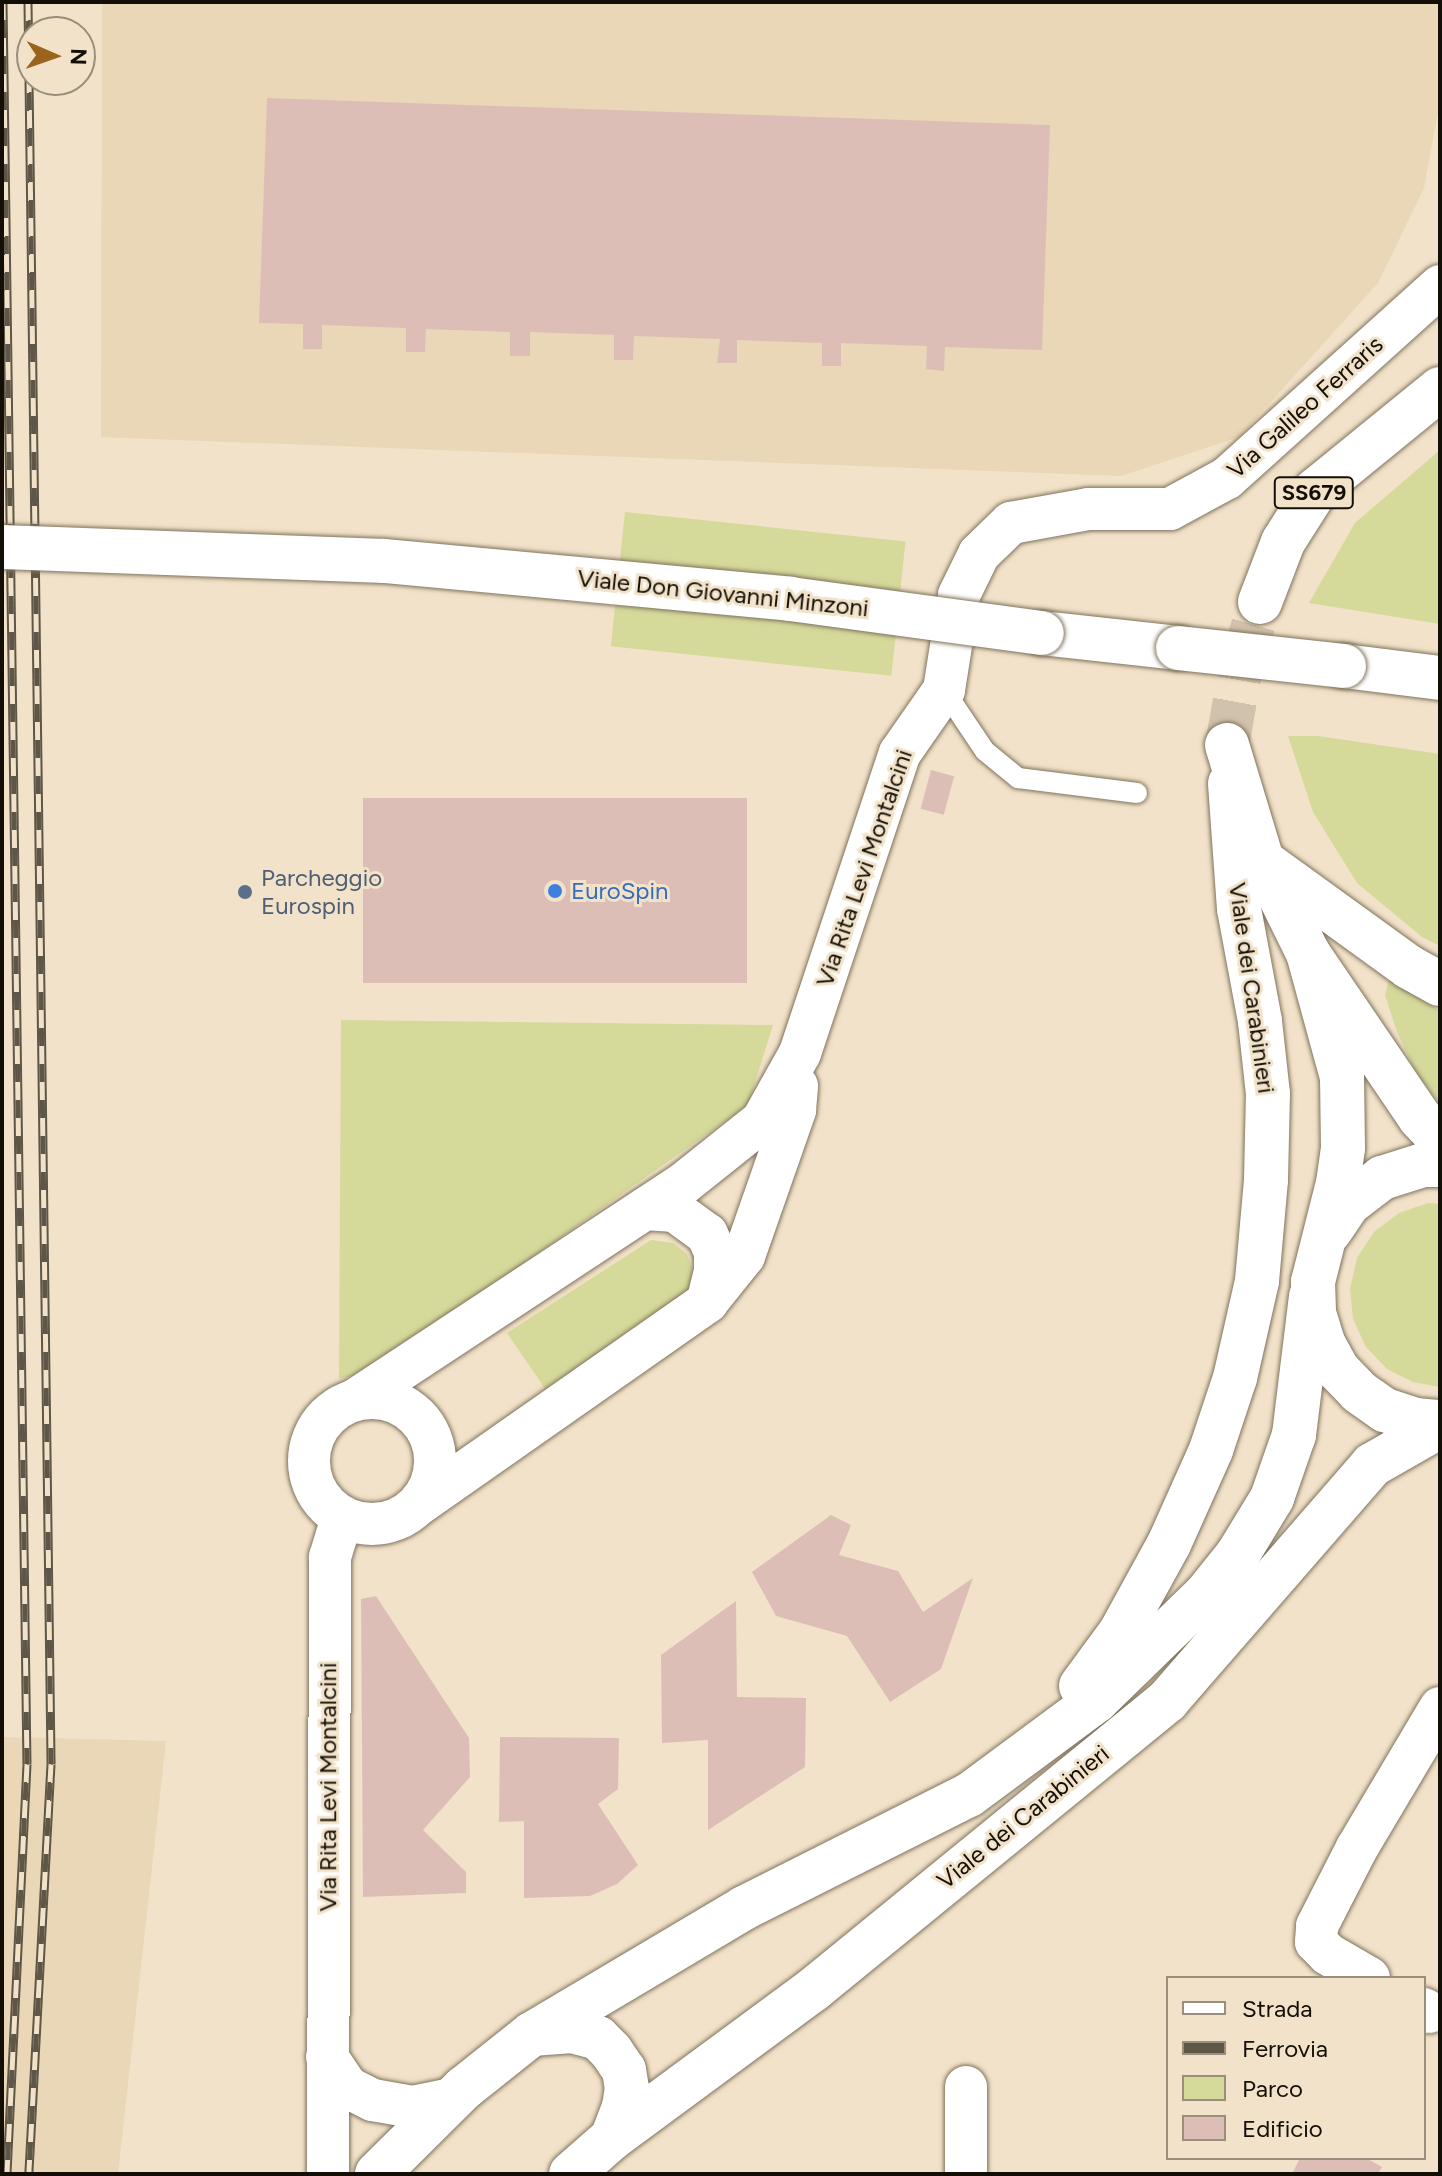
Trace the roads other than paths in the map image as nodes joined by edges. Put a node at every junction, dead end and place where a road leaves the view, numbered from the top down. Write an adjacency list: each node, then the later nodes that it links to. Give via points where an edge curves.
1 (1440, 286): 6 (street, Via Galileo Ferraris, via 1227,478 1170,509 1088,509 1011,523 979,554 959,595)
2 (1430, 405): 4 (main road, SS679, via 1316,490 1283,542)
3 (2, 547): 5 (main road, Viale Don Giovanni Minzoni, bridge, via 384,561 790,599)
4 (1260, 602)
5 (1440, 678)
6 (944, 690): 7 (lane, via 985,751 1018,778); 11 (street, Via Rita Levi Montalcini, via 900,753)
7 (1137, 793)
8 (1262, 860): 9 (main road); 10 (main road); 23 (main road, Viale dei Carabinieri, via 1227,745 1239,909 1268,1094 1257,1281 1235,1378 1169,1544 1120,1633 1084,1682)
9 (1308, 953): 12 (main road, via 1420,1118); 15 (main road, via 1342,1077 1343,1148)
10 (1440, 984)
11 (800, 1053): 14 (street, Via Rita Levi Montalcini, via 762,1121); 17 (street, Via Rita Levi Montalcini, via 795,1110 744,1256)
12 (1440, 1139)
13 (1440, 1165): 15 (main road, via 1382,1178 1348,1204)
14 (645, 1209): 17 (street, via 675,1211 707,1234 715,1252 715,1271); 18 (street, Via Rita Levi Montalcini)
15 (1324, 1240): 16 (main road)
16 (1313, 1282): 19 (main road, via 1314,1313 1338,1370 1385,1410); 23 (main road, Viale dei Carabinieri, via 1294,1435 1272,1498 1238,1554 1206,1594 1096,1701)
17 (707, 1302): 20 (street, Via Rita Levi Montalcini)
18 (355, 1400): 20 (street, via 395,1402 426,1428 435,1467); 21 (street, Via Rita Levi Montalcini, via 323,1420 308,1455 316,1491)
19 (1440, 1424): 29 (main road, Viale dei Carabinieri, via 1372,1465 1167,1701 814,1989)
20 (419, 1504): 21 (street, Via Rita Levi Montalcini, via 383,1524)
21 (342, 1518): 26 (street, Via Rita Levi Montalcini, via 330,1557)
22 (1440, 1708): 24 (street, via 1317,1926 1316,1942)
23 (991, 1778): 25 (main road, Viale dei Carabinieri, via 969,1795 744,1908)
24 (1366, 1976)
25 (532, 2034): 28 (main road, Viale dei Carabinieri); 29 (main road, via 572,2031 598,2038 611,2051 624,2070 627,2088)
26 (327, 2057): 28 (street, via 347,2087 373,2100 412,2107); 30 (street, Via Rita Levi Montalcini)
27 (966, 2087): 33 (street)
28 (452, 2099): 31 (main road, Viale dei Carabinieri)
29 (612, 2138): 32 (main road, Viale dei Carabinieri)
30 (328, 2174)
31 (377, 2174)
32 (571, 2174)
33 (966, 2174)

